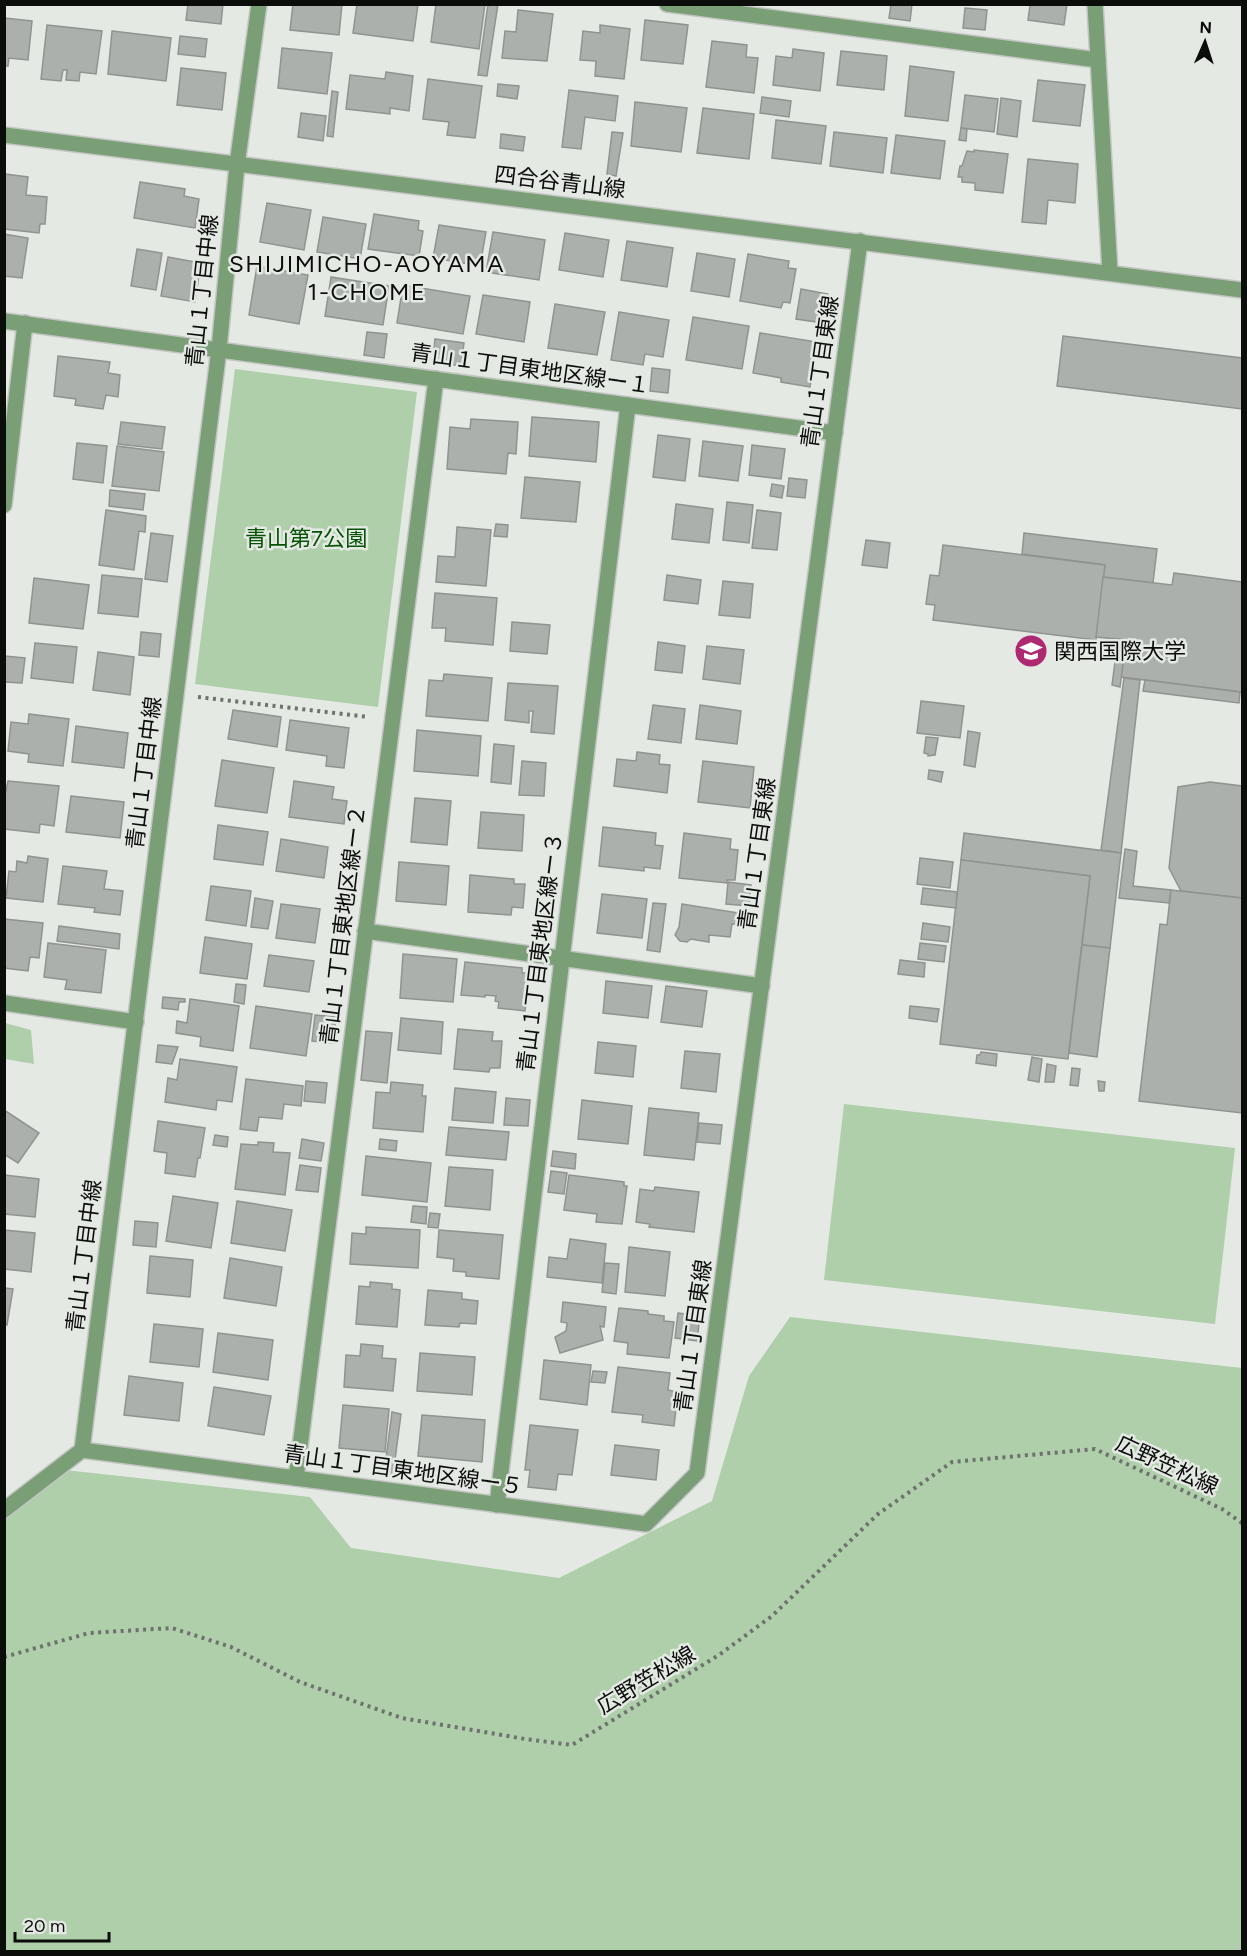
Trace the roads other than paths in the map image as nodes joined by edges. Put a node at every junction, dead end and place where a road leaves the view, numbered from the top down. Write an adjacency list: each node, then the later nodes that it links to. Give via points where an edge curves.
1 (259, 4): 6 (street, 青山１丁目中線)
2 (667, 4): 4 (street)
3 (1095, 4): 4 (street)
4 (1098, 60): 8 (street)
5 (4, 135): 6 (street, 四合谷青山線)
6 (237, 165): 7 (street, 四合谷青山線); 12 (street, 青山１丁目中線)
7 (860, 241): 8 (street, 四合谷青山線); 15 (street, 青山１丁目東線)
8 (1110, 273): 9 (street, 四合谷青山線)
9 (1242, 290)
10 (4, 321): 11 (street, 青山１丁目東地区線ー１)
11 (25, 323): 12 (street, 青山１丁目東地区線ー１); 16 (street)
12 (219, 349): 13 (street, 青山１丁目東地区線ー１); 21 (street, 青山１丁目中線)
13 (436, 378): 14 (street, 青山１丁目東地区線ー１); 17 (street, 青山１丁目東地区線ー２)
14 (628, 405): 15 (street, 青山１丁目東地区線ー１); 18 (street, 青山１丁目東地区線ー３)
15 (835, 433): 19 (street, 青山１丁目東線)
16 (5, 505)
17 (365, 931): 18 (street); 24 (street, 青山１丁目東地区線ー２)
18 (562, 958): 19 (street); 25 (street, 青山１丁目東地区線ー３)
19 (762, 986): 23 (street, 青山１丁目東線)
20 (4, 1003): 21 (street)
21 (136, 1022): 22 (street, 青山１丁目中線)
22 (82, 1450): 24 (street, 青山１丁目東地区線ー５); 26 (street)
23 (697, 1473): 25 (street, 青山１丁目東地区線ー５, via 646,1524)
24 (296, 1478): 25 (street, 青山１丁目東地区線ー５)
25 (497, 1505)
26 (4, 1510)

